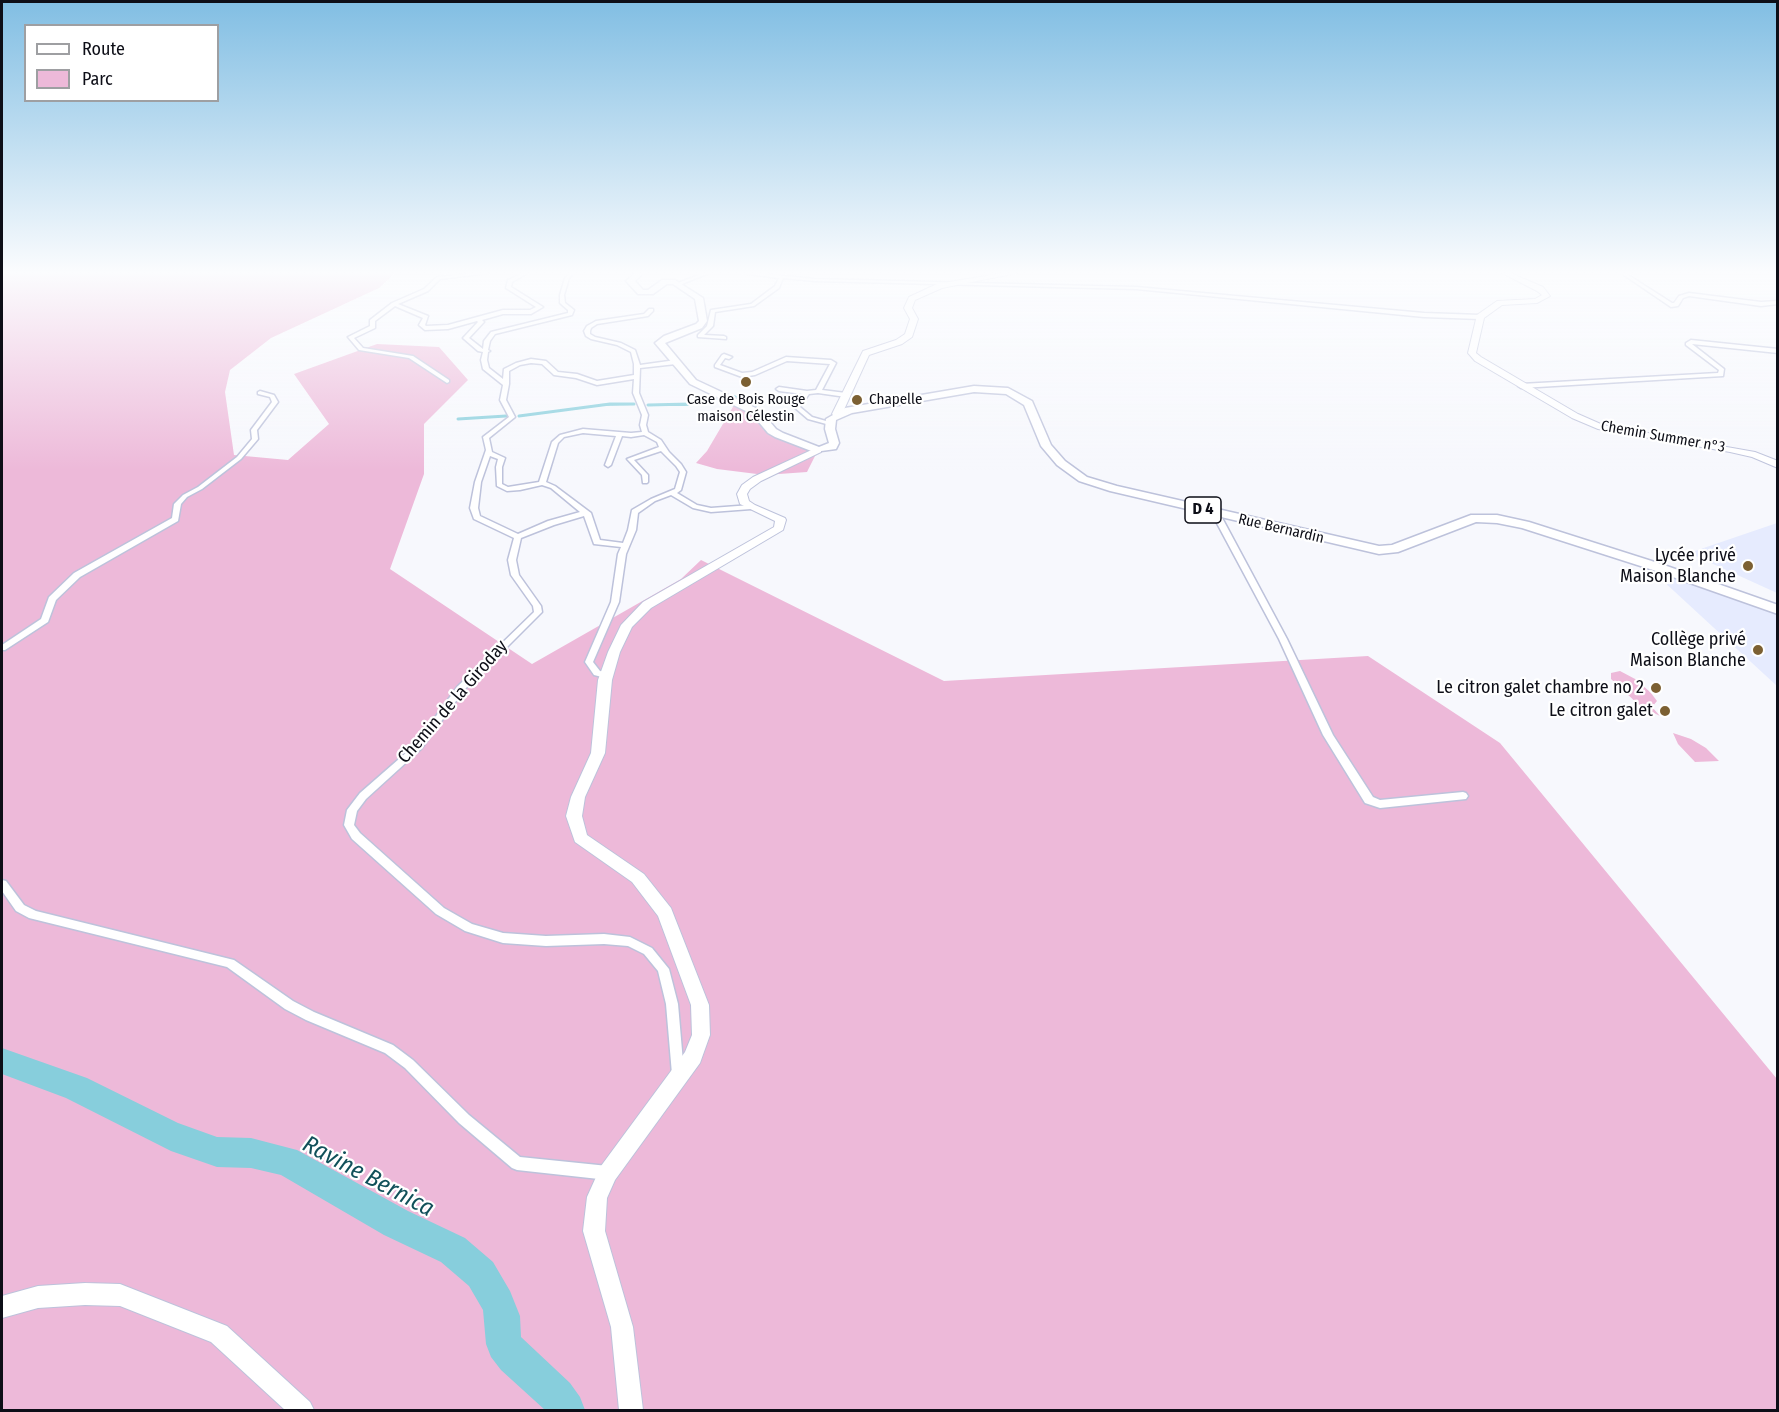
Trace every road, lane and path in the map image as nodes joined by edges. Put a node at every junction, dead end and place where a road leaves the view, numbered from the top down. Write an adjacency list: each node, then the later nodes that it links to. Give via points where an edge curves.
1 (352, 339): 14 (street, via 362,350 411,357)
2 (467, 339): 8 (street)
3 (489, 339): 8 (street)
4 (599, 339): 12 (street, via 632,349)
5 (669, 339): 11 (main road, via 661,342)
6 (903, 339): 21 (street, via 866,354)
7 (1477, 339): 16 (street, Chemin Summer n°3, via 1472,353)
8 (487, 351): 15 (street, via 484,366)
9 (1778, 351): 16 (street, via 1691,342 1688,344 1722,370 1721,375)
10 (729, 357): 18 (street, via 723,357 717,366 742,375 786,359 829,361 833,363)
11 (676, 362): 12 (street); 26 (main road, via 699,386 741,402 772,431)
12 (637, 367): 13 (street)
13 (635, 377): 15 (street, via 597,383 556,374 544,362 531,361 506,370); 23 (street, via 637,397 645,415)
14 (447, 381)
15 (506, 384): 27 (street, via 503,400 512,417 486,437)
16 (1521, 386): 29 (street, Chemin Summer n°3, via 1601,427 1736,450)
17 (779, 389): 20 (street)
18 (818, 391): 20 (street); 21 (street)
19 (260, 393): 39 (street, via 272,396 275,402 254,430 255,438 249,448 185,496 178,504 175,519 77,575 52,599 45,620)
20 (807, 393): 22 (street, via 797,407 810,418)
21 (846, 395): 22 (street)
22 (834, 419): 26 (main road, via 832,447); 35 (main road, Rue Bernardin / D 4, via 849,410 954,391 1008,391 1028,403 1047,447 1083,479)
23 (645, 433): 24 (street); 25 (street)
24 (620, 434): 28 (street); 31 (street, via 583,431 558,439)
25 (663, 448): 30 (street, via 630,459 645,475); 32 (street, via 683,472 678,490)
26 (818, 450): 33 (street, via 746,487 742,494)
27 (488, 453): 31 (street, via 502,458 498,483 502,487); 36 (street, via 477,482 475,513)
28 (608, 465)
29 (1778, 465)
30 (645, 482)
31 (542, 483): 34 (street)
32 (672, 494): 33 (street, via 694,507); 37 (street, via 637,509)
33 (751, 507): 40 (street, via 781,520 779,528 647,605 627,625)
34 (586, 513): 36 (street); 37 (street, via 597,542)
35 (1216, 514): 38 (main road, Rue Bernardin / D 4, via 1379,550 1394,549 1475,518 1497,519 1657,567); 41 (street, via 1283,639 1328,735 1369,800 1380,804)
36 (518, 537): 43 (street, Chemin de la Giroday, via 512,560 515,575 538,612 460,688 418,747 363,796 352,810 349,825 356,836 440,911 469,928 503,938 630,942 648,951 663,969 672,1004)
37 (625, 545): 40 (street, via 615,602 590,654 589,662 597,673)
38 (1778, 610)
39 (2, 648)
40 (606, 675): 43 (street, via 598,753 578,797 574,816 580,838 638,878 665,913 700,1005 701,1035 693,1057)
41 (1463, 796)
42 (2, 884): 44 (street, via 20,908 33,915 230,963 309,1016 389,1049 517,1163)
43 (679, 1077): 44 (street)
44 (608, 1173): 47 (street, via 597,1197 594,1231 622,1326)
45 (2, 1307): 46 (street, via 38,1297 120,1295 219,1334)
46 (302, 1410)
47 (632, 1410)

